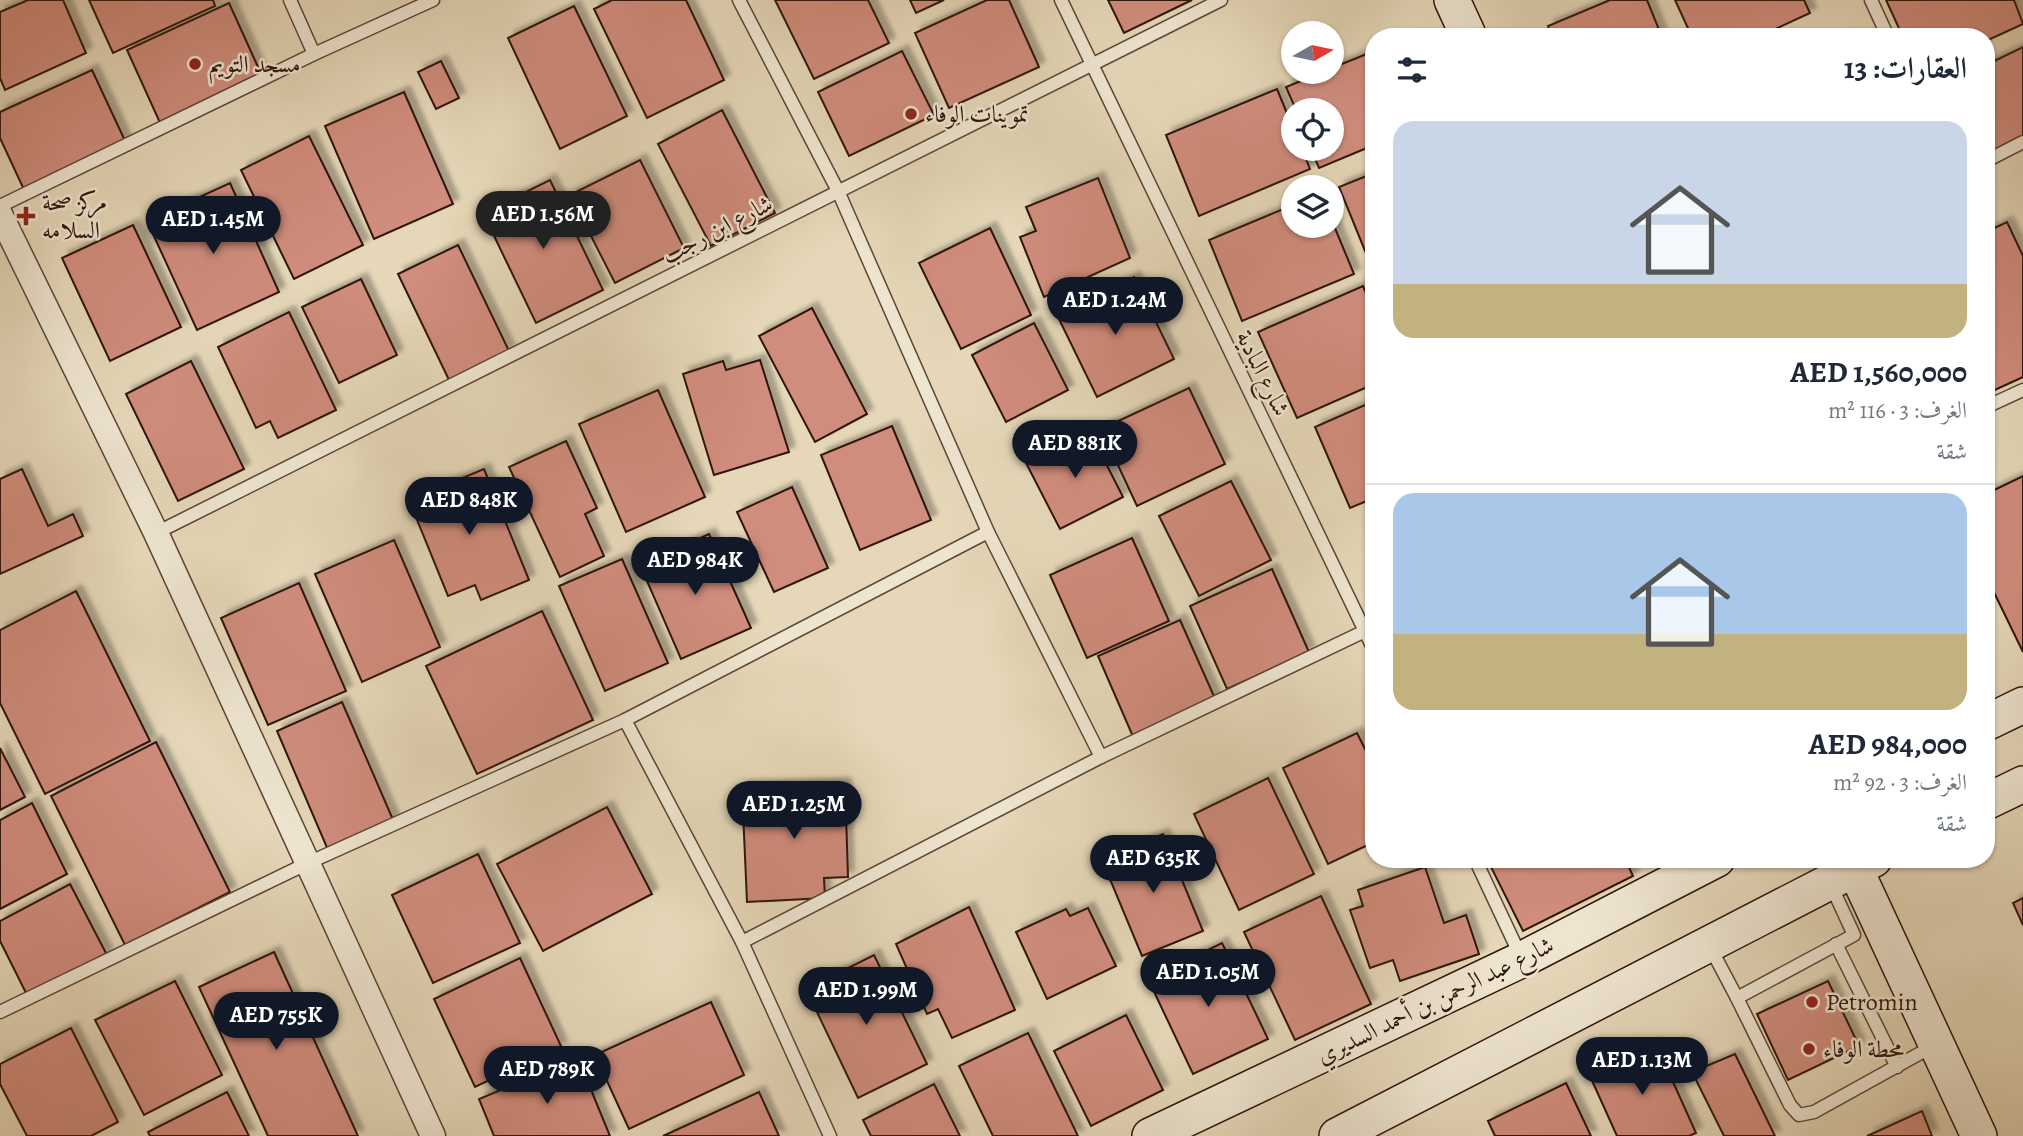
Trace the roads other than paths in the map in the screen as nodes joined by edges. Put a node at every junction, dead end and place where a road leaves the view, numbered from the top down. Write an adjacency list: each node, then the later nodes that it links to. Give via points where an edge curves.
1 (290, 0): 10 (lane)
2 (433, 0): 10 (lane)
3 (739, 0): 14 (lane)
4 (1060, 0): 11 (lane, شارع البادية)
5 (1221, 0): 11 (lane, شارع ابن رجب)
6 (1452, 0): 8 (street)
7 (1871, 0): 9 (lane)
8 (1465, 28)
9 (1884, 28)
10 (314, 54): 15 (lane)
11 (1091, 64): 14 (lane, شارع ابن رجب); 21 (lane, شارع البادية)
12 (2023, 142): 13 (lane)
13 (1995, 156)
14 (838, 191): 19 (lane); 20 (lane, شارع ابن رجب)
15 (0, 206)
16 (0, 214): 20 (street)
17 (2023, 390): 18 (lane)
18 (1995, 403)
19 (988, 532): 24 (lane); 25 (lane)
20 (156, 533): 28 (street)
21 (1365, 631): 25 (lane)
22 (2023, 705): 23 (street)
23 (1995, 719)
24 (625, 720): 28 (lane); 32 (lane)
25 (1101, 757): 32 (lane)
26 (2023, 784): 27 (street)
27 (1995, 798)
28 (308, 863): 37 (lane); 40 (street)
29 (1479, 868): 35 (lane)
30 (1700, 868): 35 (street, شارع عبد الرحمن بن أحمد السديري)
31 (1853, 870): 33 (lane, via 1854,935); 34 (street); 38 (street)
32 (742, 942): 41 (lane)
33 (1836, 944): 36 (lane); 39 (lane)
34 (1709, 945): 36 (lane); 43 (street)
35 (1523, 959): 42 (street, شارع عبد الرحمن بن أحمد السديري)
36 (1737, 998): 39 (lane, via 1799,1115 1814,1112)
37 (0, 1012)
38 (1937, 1044): 39 (lane); 44 (street)
39 (1897, 1067)
40 (429, 1135)
41 (830, 1136)
42 (1150, 1136)
43 (1337, 1136)
44 (1979, 1136)

